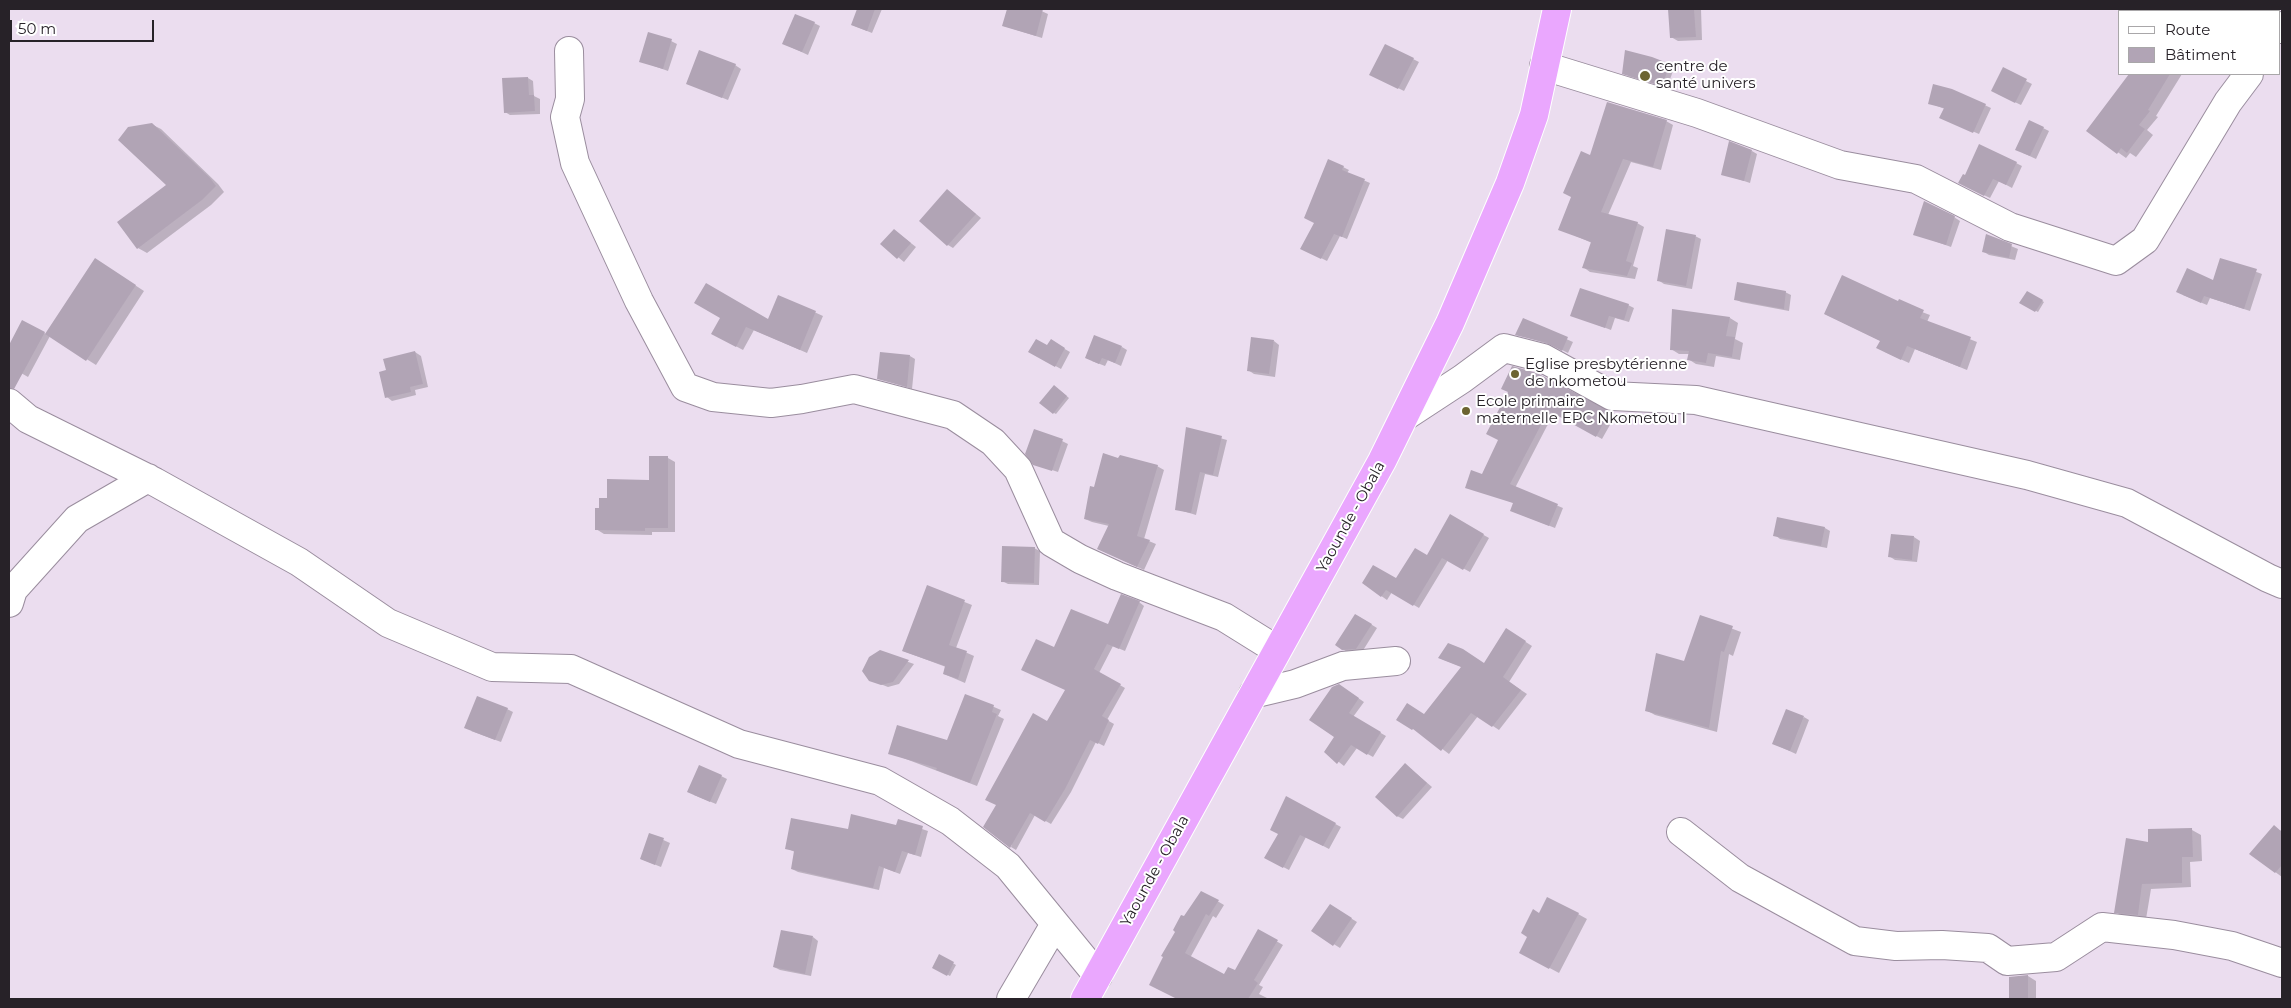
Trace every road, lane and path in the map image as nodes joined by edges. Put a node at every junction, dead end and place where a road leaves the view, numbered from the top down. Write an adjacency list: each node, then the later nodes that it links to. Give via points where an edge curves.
1 (1557, 9): 3 (highway, Yaounde - Obala)
2 (569, 52): 10 (street, via 570,98 565,117 575,163 639,301 685,387 713,397 770,403 854,389 953,415 993,442 1018,469 1051,542 1080,559 1224,617)
3 (1544, 66): 4 (street, via 1698,114 1840,165 1916,179 2010,227 2116,261 2145,240); 6 (highway, Yaounde - Obala, via 1534,115 1510,183 1450,323)
4 (2247, 75)
5 (9, 404): 7 (street, via 28,419)
6 (1404, 416): 8 (street, via 1504,348 1543,358 1612,396 1696,400 2027,475 2127,503); 10 (highway, Yaounde - Obala)
7 (148, 478): 9 (street, via 77,519 13,590); 14 (street, via 299,562 388,623 492,667 571,669 739,744 880,781 950,821 1008,866)
8 (2282, 584)
9 (9, 603)
10 (1277, 650): 12 (highway, Yaounde - Obala)
11 (1396, 661): 12 (street, via 1343,666 1296,684)
12 (1253, 694): 16 (highway, Yaounde - Obala)
13 (1681, 832): 15 (street, via 1740,878 1855,942 1988,948 2008,961 2056,957 2102,927 2232,946)
14 (1055, 924): 16 (street); 17 (street)
15 (2282, 964)
16 (1098, 976): 18 (highway, Yaounde - Obala)
17 (1011, 999)
18 (1085, 999)

